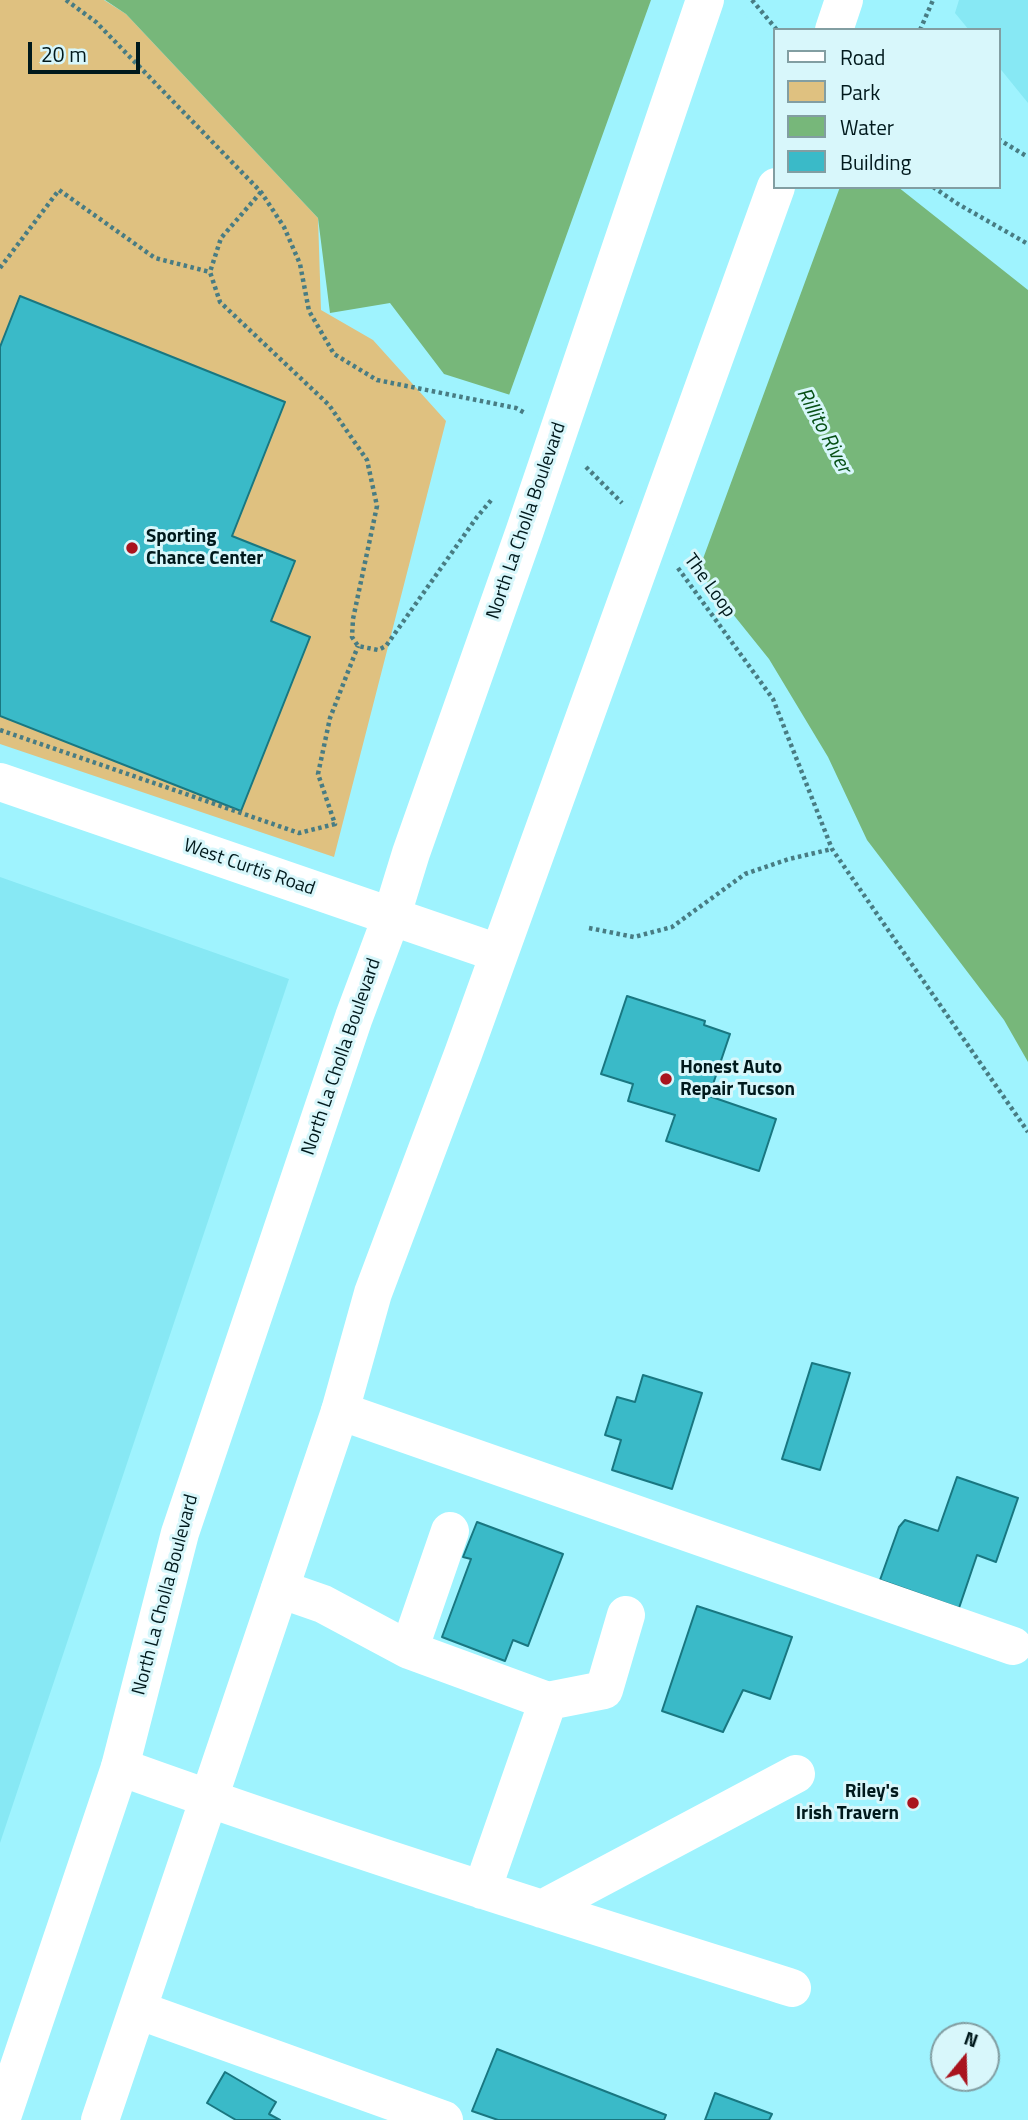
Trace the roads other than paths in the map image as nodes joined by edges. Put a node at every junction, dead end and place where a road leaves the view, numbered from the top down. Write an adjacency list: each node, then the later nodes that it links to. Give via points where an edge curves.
1 (705, 0): 6 (main road, North La Cholla Boulevard)
2 (844, 0): 3 (main road)
3 (835, 28)
4 (775, 189): 7 (main road)
5 (0, 782): 6 (main road, West Curtis Road)
6 (391, 918): 7 (main road, West Curtis Road); 15 (main road, North La Cholla Boulevard, via 180,1533)
7 (498, 953): 8 (main road, via 373,1293)
8 (340, 1411): 10 (main road); 12 (main road)
9 (450, 1531): 13 (main road)
10 (280, 1589): 13 (main road, via 323,1604); 17 (main road)
11 (626, 1615): 14 (main road, via 604,1690)
12 (1013, 1646)
13 (409, 1650): 14 (main road)
14 (548, 1701): 18 (main road)
15 (120, 1767): 17 (main road); 22 (main road, North La Cholla Boulevard)
16 (796, 1774): 19 (main road)
17 (210, 1799): 18 (main road); 21 (main road)
18 (482, 1890): 19 (main road)
19 (542, 1909): 20 (main road)
20 (792, 1987)
21 (138, 2010): 23 (main road); 24 (main road)
22 (1, 2120)
23 (100, 2120)
24 (444, 2120)

